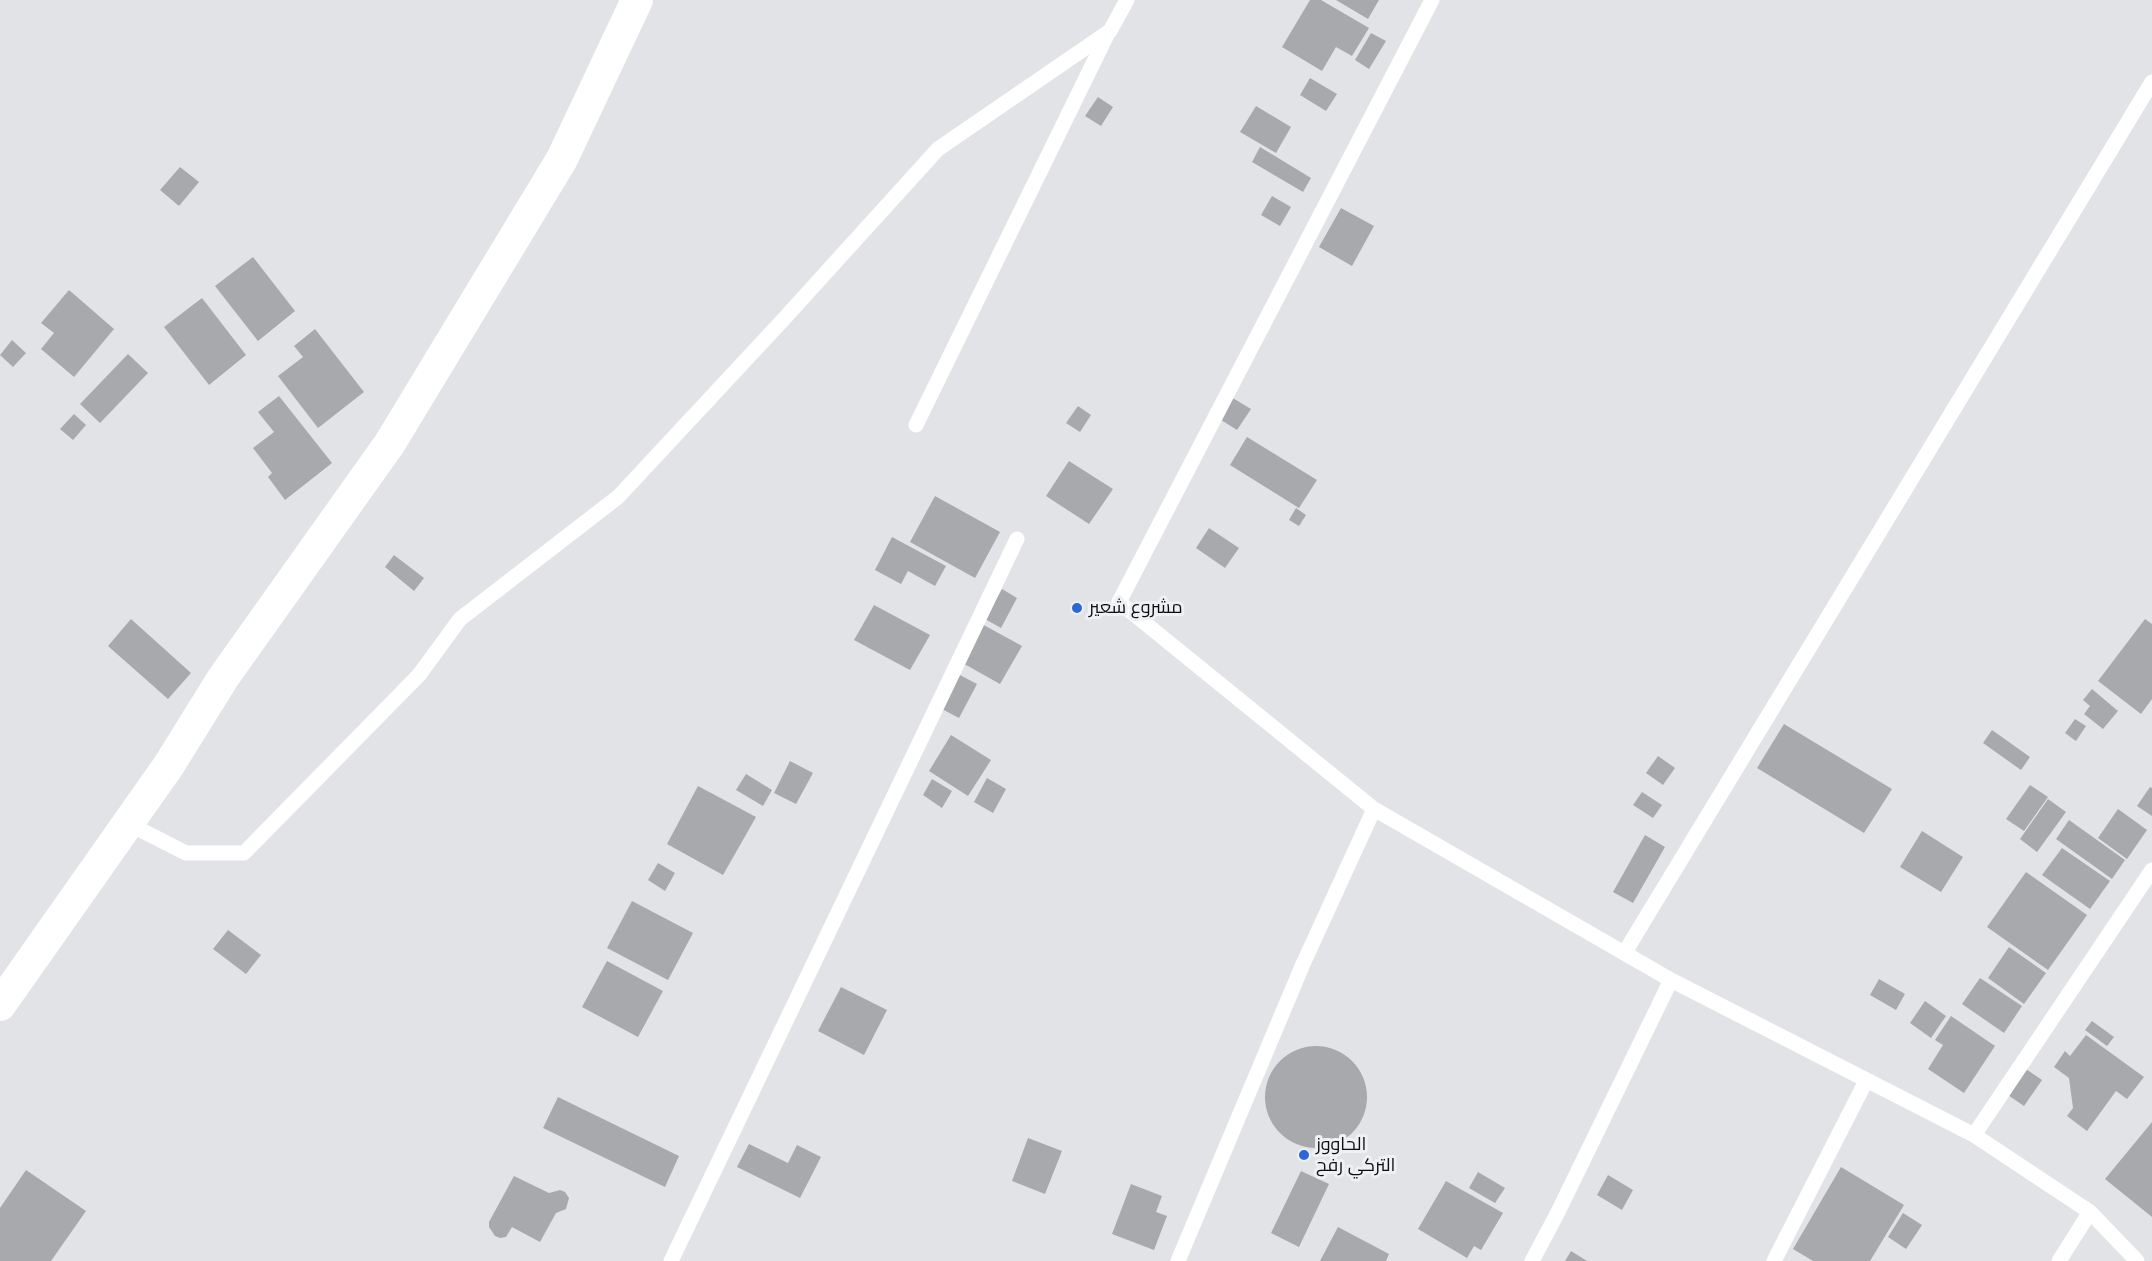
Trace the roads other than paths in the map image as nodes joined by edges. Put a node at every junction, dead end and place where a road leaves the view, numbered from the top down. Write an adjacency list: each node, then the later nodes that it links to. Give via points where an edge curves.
1 (637, 0): 9 (street, via 562,159 390,443 223,678 169,765)
2 (1126, 0): 4 (lane)
3 (1432, 0): 8 (lane, via 1119,602)
4 (1110, 31): 6 (lane); 9 (lane, via 938,149 618,497 460,619 419,675 244,853 186,853)
5 (2152, 82): 11 (lane)
6 (916, 425)
7 (1017, 539): 17 (lane)
8 (1374, 809): 11 (lane); 18 (lane, via 1303,964)
9 (127, 823): 13 (street)
10 (2152, 870): 15 (lane)
11 (1625, 952): 12 (lane)
12 (1671, 980): 14 (lane); 19 (lane)
13 (0, 1005)
14 (1866, 1081): 15 (lane); 20 (lane)
15 (1974, 1135): 16 (lane)
16 (2090, 1212): 21 (lane); 22 (lane)
17 (671, 1261)
18 (1178, 1261)
19 (1532, 1261)
20 (1774, 1261)
21 (2059, 1261)
22 (2137, 1261)

